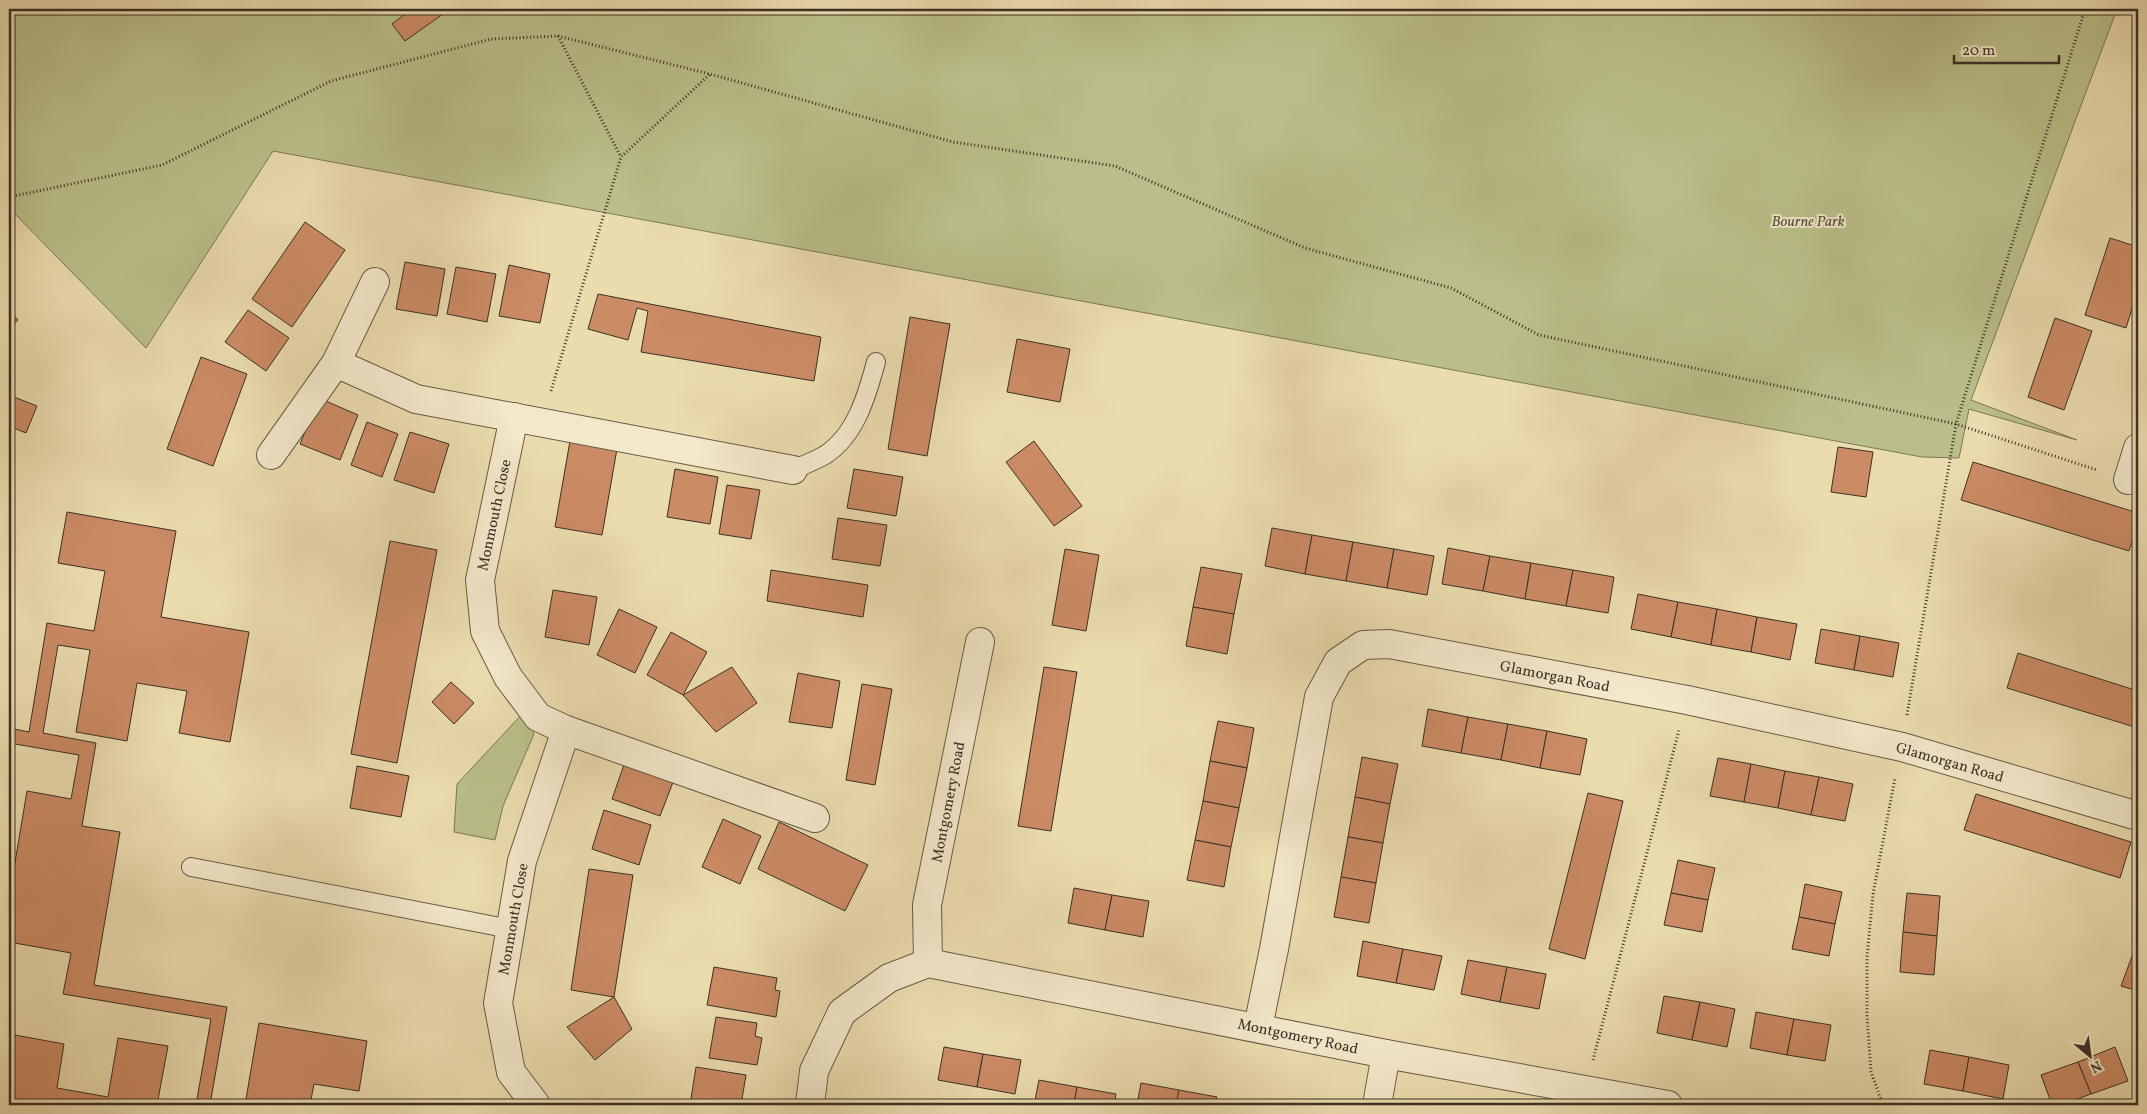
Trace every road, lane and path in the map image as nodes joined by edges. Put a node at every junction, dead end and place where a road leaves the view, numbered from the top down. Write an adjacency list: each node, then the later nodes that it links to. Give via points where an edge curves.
1 (2085, 9): 11 (path)
2 (558, 36): 3 (path); 4 (path); 5 (path, via 491,39 331,81 162,165)
3 (710, 74): 4 (path); 11 (path, via 953,142 1115,166 1305,248 1451,288 1539,335)
4 (621, 157): 10 (path)
5 (9, 197)
6 (375, 282): 8 (street)
7 (876, 362): 14 (lane, via 861,410 843,440 825,454)
8 (336, 363): 9 (street, via 416,399); 13 (street)
9 (514, 417): 10 (street); 18 (street, Monmouth Close, via 480,580 485,631 508,677 538,717)
10 (542, 422): 14 (street)
11 (1956, 424): 15 (path)
12 (2138, 448): 15 (street)
13 (270, 455)
14 (793, 470)
15 (2128, 480)
16 (980, 642): 23 (street, Montgomery Road, via 928,905)
17 (1687, 700): 19 (street, Glamorgan Road, via 1902,747); 24 (street, Glamorgan Road, via 1389,644 1363,645 1338,662 1319,697); 26 (path)
18 (566, 730): 20 (street, Monmouth Close); 22 (street, Monmouth Close, via 522,861)
19 (2138, 816)
20 (815, 818)
21 (191, 867): 22 (lane)
22 (510, 929): 27 (street, Monmouth Close, via 498,1003 511,1072)
23 (928, 963): 24 (street, Montgomery Road); 28 (street, via 889,978 842,1012 814,1071)
24 (1258, 1027): 25 (street, Montgomery Road)
25 (1386, 1054): 26 (street, Montgomery Road); 29 (street)
26 (1586, 1090): 30 (street, Montgomery Road)
27 (536, 1105)
28 (810, 1105)
29 (1377, 1105)
30 (1668, 1105)

